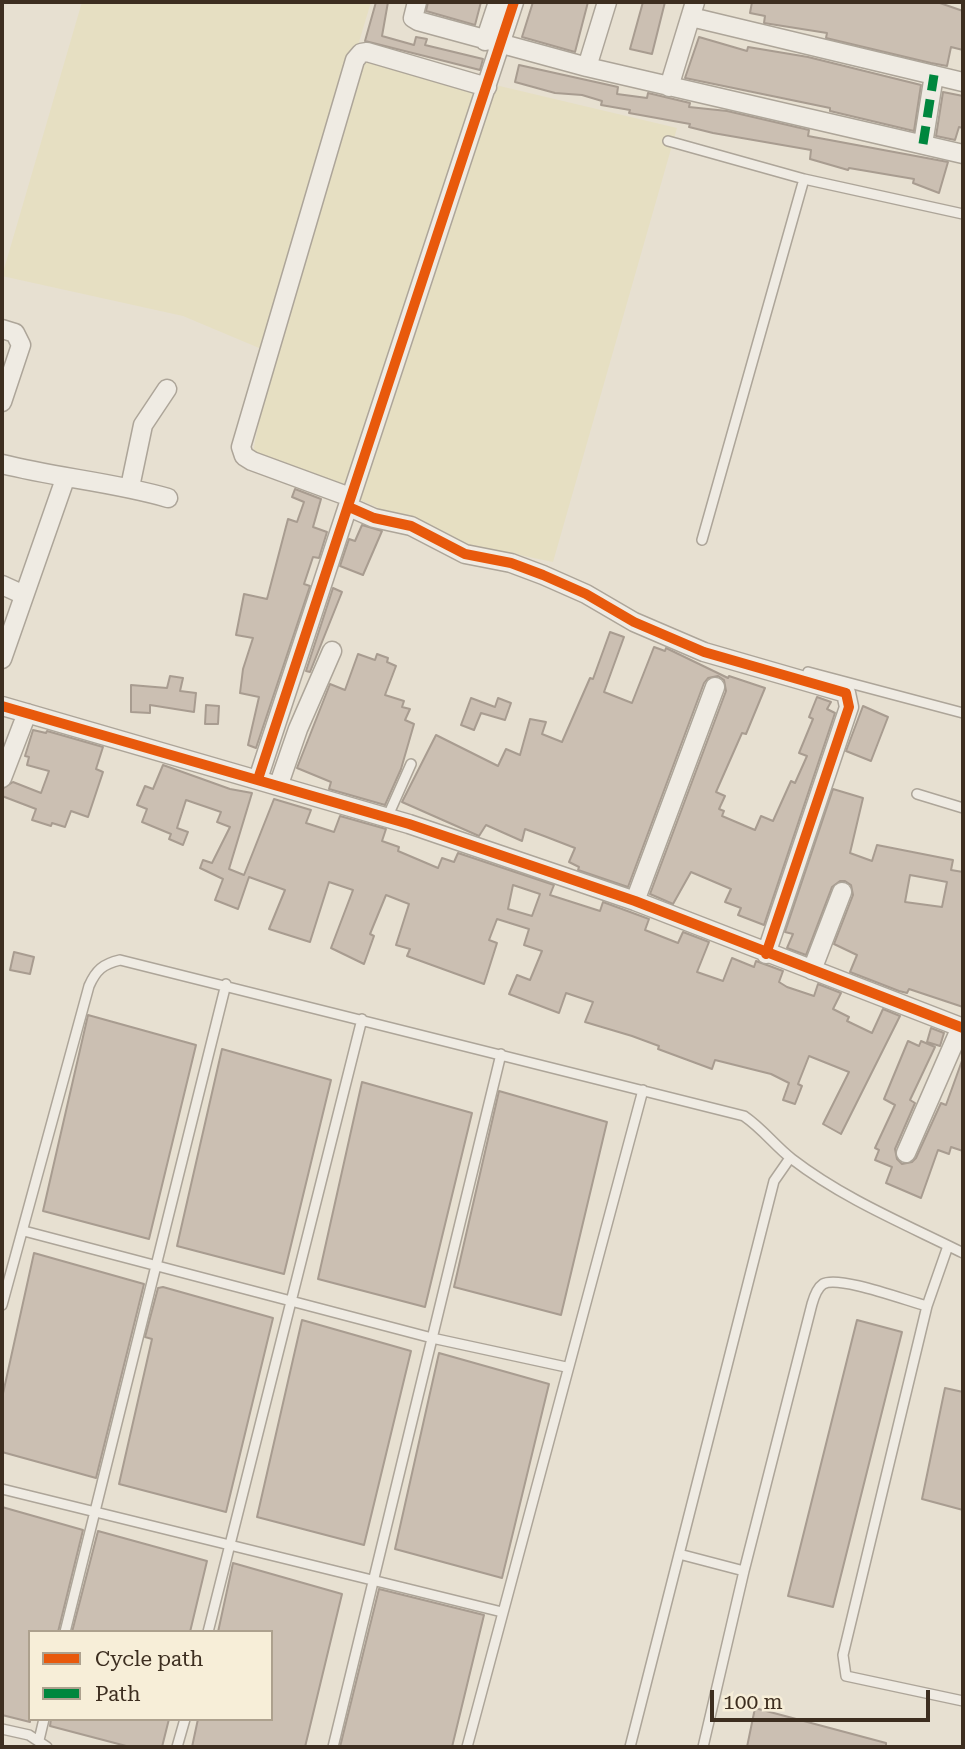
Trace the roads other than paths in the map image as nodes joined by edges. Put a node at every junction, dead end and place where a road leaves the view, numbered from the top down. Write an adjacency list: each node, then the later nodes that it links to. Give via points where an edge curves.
1 (417, 2): 6 (street, via 413,13 418,22)
2 (498, 2): 6 (street)
3 (513, 2): 6 (street)
4 (607, 2): 7 (street)
5 (693, 9): 8 (street); 11 (street)
6 (493, 44): 7 (street); 10 (street)
7 (587, 67): 11 (street)
8 (934, 75): 9 (street); 13 (street)
9 (963, 82)
10 (487, 87): 24 (street); 24 (street, via 367,52 355,60 240,447 252,461)
11 (669, 87): 13 (street)
12 (668, 141): 15 (lane)
13 (923, 144): 14 (street)
14 (963, 154)
15 (804, 179): 16 (lane); 25 (lane)
16 (963, 214)
17 (2, 330): 19 (street, via 15,333 21,345)
18 (167, 389): 22 (street, via 143,425)
19 (2, 402)
20 (2, 464): 21 (street)
21 (65, 479): 22 (street); 27 (street)
22 (130, 487): 23 (street)
23 (168, 498)
24 (350, 502): 37 (street); 44 (street, via 374,517 411,526 465,554 543,575 704,652 846,693 849,707)
25 (702, 540)
26 (2, 585): 27 (street)
27 (24, 595): 29 (street)
28 (332, 651): 38 (street)
29 (2, 659)
30 (808, 672): 34 (lane)
31 (715, 687): 43 (street)
32 (2, 706): 33 (street)
33 (26, 713): 36 (street); 37 (street)
34 (963, 713)
35 (411, 764): 41 (lane)
36 (2, 778)
37 (258, 779): 38 (street)
38 (279, 784): 41 (street)
39 (917, 794): 40 (lane)
40 (963, 808)
41 (387, 818): 43 (street)
42 (842, 892): 45 (street)
43 (635, 901): 44 (street)
44 (766, 954): 45 (street)
45 (812, 970): 48 (street)
46 (226, 984): 47 (lane); 53 (lane, via 130,960 106,963 95,972); 56 (lane)
47 (362, 1019): 49 (lane); 58 (lane)
48 (962, 1028): 51 (street)
49 (501, 1054): 50 (lane); 61 (lane)
50 (643, 1090): 52 (lane, via 744,1116 765,1130); 62 (lane)
51 (906, 1153)
52 (790, 1158): 54 (lane, via 852,1198); 66 (lane, via 774,1181)
53 (24, 1231): 56 (lane); 57 (lane)
54 (948, 1246): 55 (lane); 60 (lane)
55 (963, 1253)
56 (155, 1268): 58 (lane); 64 (lane)
57 (5, 1276): 59 (lane)
58 (292, 1303): 61 (lane); 65 (lane)
59 (2, 1305)
60 (927, 1306): 67 (lane, via 841,1282 824,1283 819,1288); 72 (lane, via 843,1668 846,1676)
61 (432, 1338): 62 (lane); 68 (lane)
62 (566, 1367): 69 (lane)
63 (2, 1489): 64 (lane)
64 (94, 1511): 65 (lane); 70 (lane)
65 (232, 1545): 68 (lane); 71 (lane)
66 (679, 1554): 67 (lane); 80 (lane)
67 (744, 1571): 81 (lane)
68 (373, 1580): 69 (lane); 78 (lane)
69 (502, 1612): 79 (lane)
70 (65, 1630)
71 (209, 1630)
72 (963, 1701)
73 (44, 1721): 76 (lane)
74 (184, 1721): 77 (lane)
75 (2, 1728): 76 (lane)
76 (43, 1744)
77 (177, 1747)
78 (333, 1747)
79 (467, 1747)
80 (630, 1747)
81 (702, 1747)

